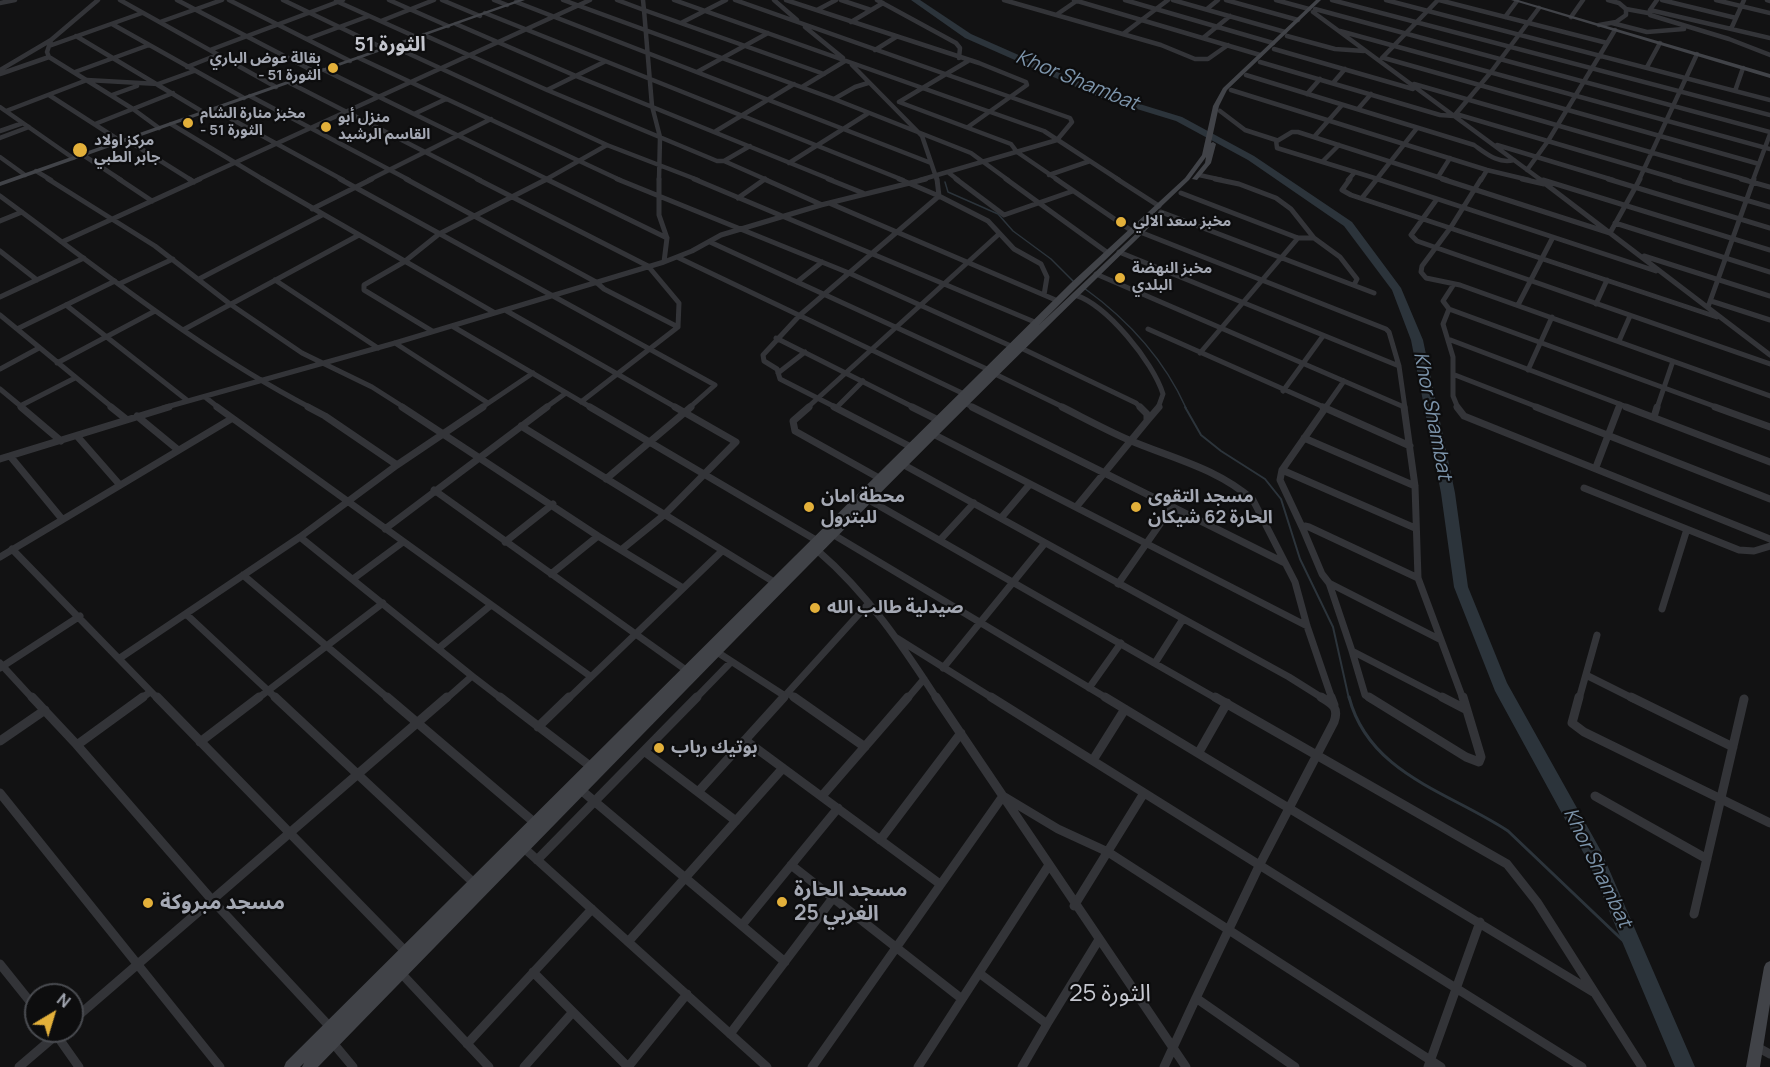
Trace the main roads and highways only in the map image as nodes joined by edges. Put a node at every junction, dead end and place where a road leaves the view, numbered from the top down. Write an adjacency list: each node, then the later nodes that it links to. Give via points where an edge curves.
1 (1319, 0): 5 (main road)
2 (1326, 0): 5 (main road)
3 (520, 1): 11 (main road)
4 (1515, 1): 8 (main road)
5 (1312, 10): 6 (main road); 6 (main road)
6 (1286, 34): 7 (main road)
7 (1260, 58): 9 (main road, via 1224,100); 9 (main road, via 1221,93)
8 (1770, 76)
9 (1213, 130): 10 (main road)
10 (1209, 151): 12 (main road); 12 (main road, via 1207,166 1181,194)
11 (0, 184)
12 (1160, 209): 13 (main road, via 1132,231); 13 (main road, via 1096,274)
13 (1079, 286): 14 (main road); 14 (main road, via 1058,301)
14 (1017, 347): 15 (main road)
15 (965, 399): 16 (main road, via 879,478); 16 (main road, via 935,435 834,535)
16 (817, 545): 18 (main road, via 774,582); 19 (main road)
17 (1770, 971): 20 (main road)
18 (291, 1067)
19 (309, 1067)
20 (1753, 1067)

